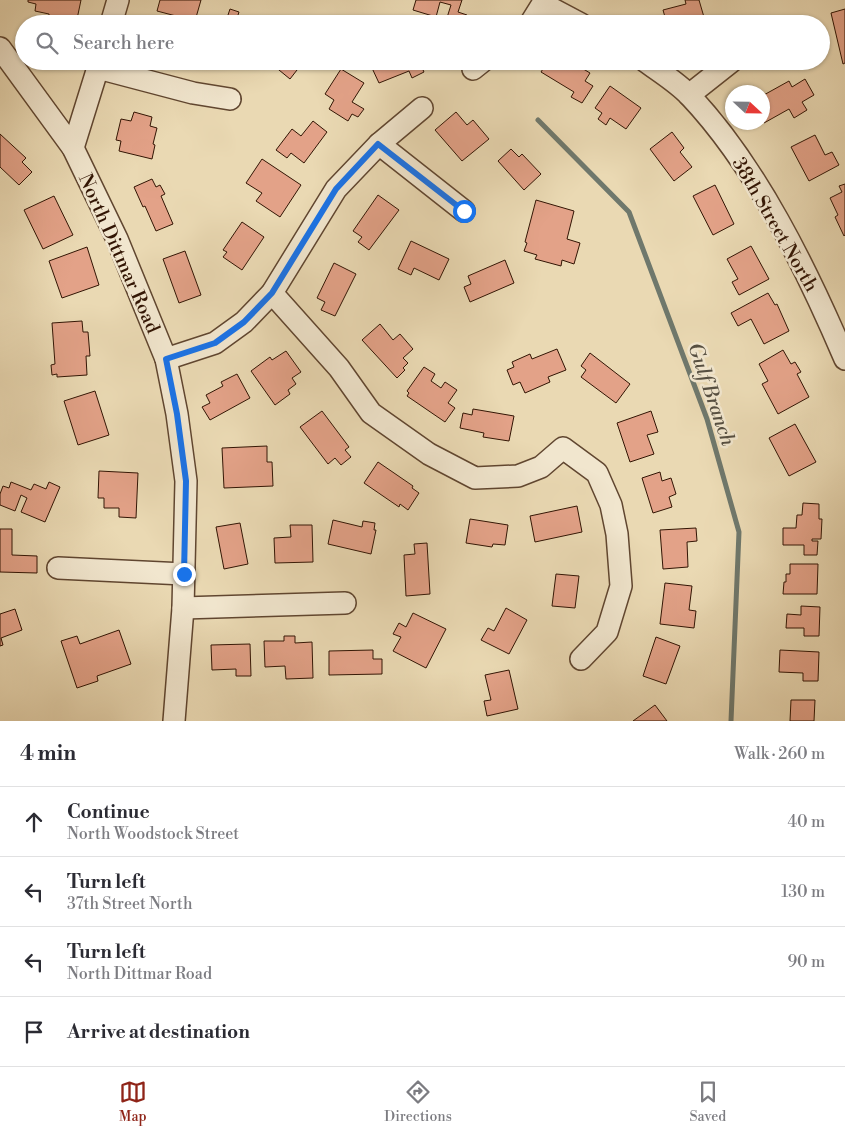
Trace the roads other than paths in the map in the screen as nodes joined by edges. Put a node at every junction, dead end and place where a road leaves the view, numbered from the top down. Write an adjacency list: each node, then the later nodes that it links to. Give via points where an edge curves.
1 (118, 0): 3 (street)
2 (544, 2): 4 (street); 5 (street)
3 (114, 15)
4 (536, 15)
5 (566, 15)
6 (0, 48): 7 (street, North Dittmar Road)
7 (15, 69)
8 (16, 70): 17 (street, North Dittmar Road)
9 (97, 70): 17 (street)
10 (116, 70): 14 (street, via 193,93)
11 (657, 70): 13 (street, 38th Street North)
12 (721, 70): 13 (street)
13 (689, 95): 21 (street, 38th Street North, via 729,142 772,211 818,295)
14 (230, 99)
15 (422, 108): 16 (street)
16 (378, 144): 18 (street); 19 (street, via 336,189)
17 (73, 148): 20 (street, North Dittmar Road, via 117,239)
18 (464, 211)
19 (272, 293): 20 (street, via 244,322 215,343); 26 (street, via 339,368 371,413 429,454 475,478 518,476 541,467 563,448 598,473 611,505 621,586 606,632)
20 (166, 359): 23 (street, North Dittmar Road, via 186,481)
21 (845, 359)
22 (58, 568): 23 (street)
23 (184, 574): 25 (street, North Dittmar Road)
24 (346, 603): 25 (street)
25 (183, 608): 27 (street, North Dittmar Road)
26 (581, 659)
27 (174, 721)

